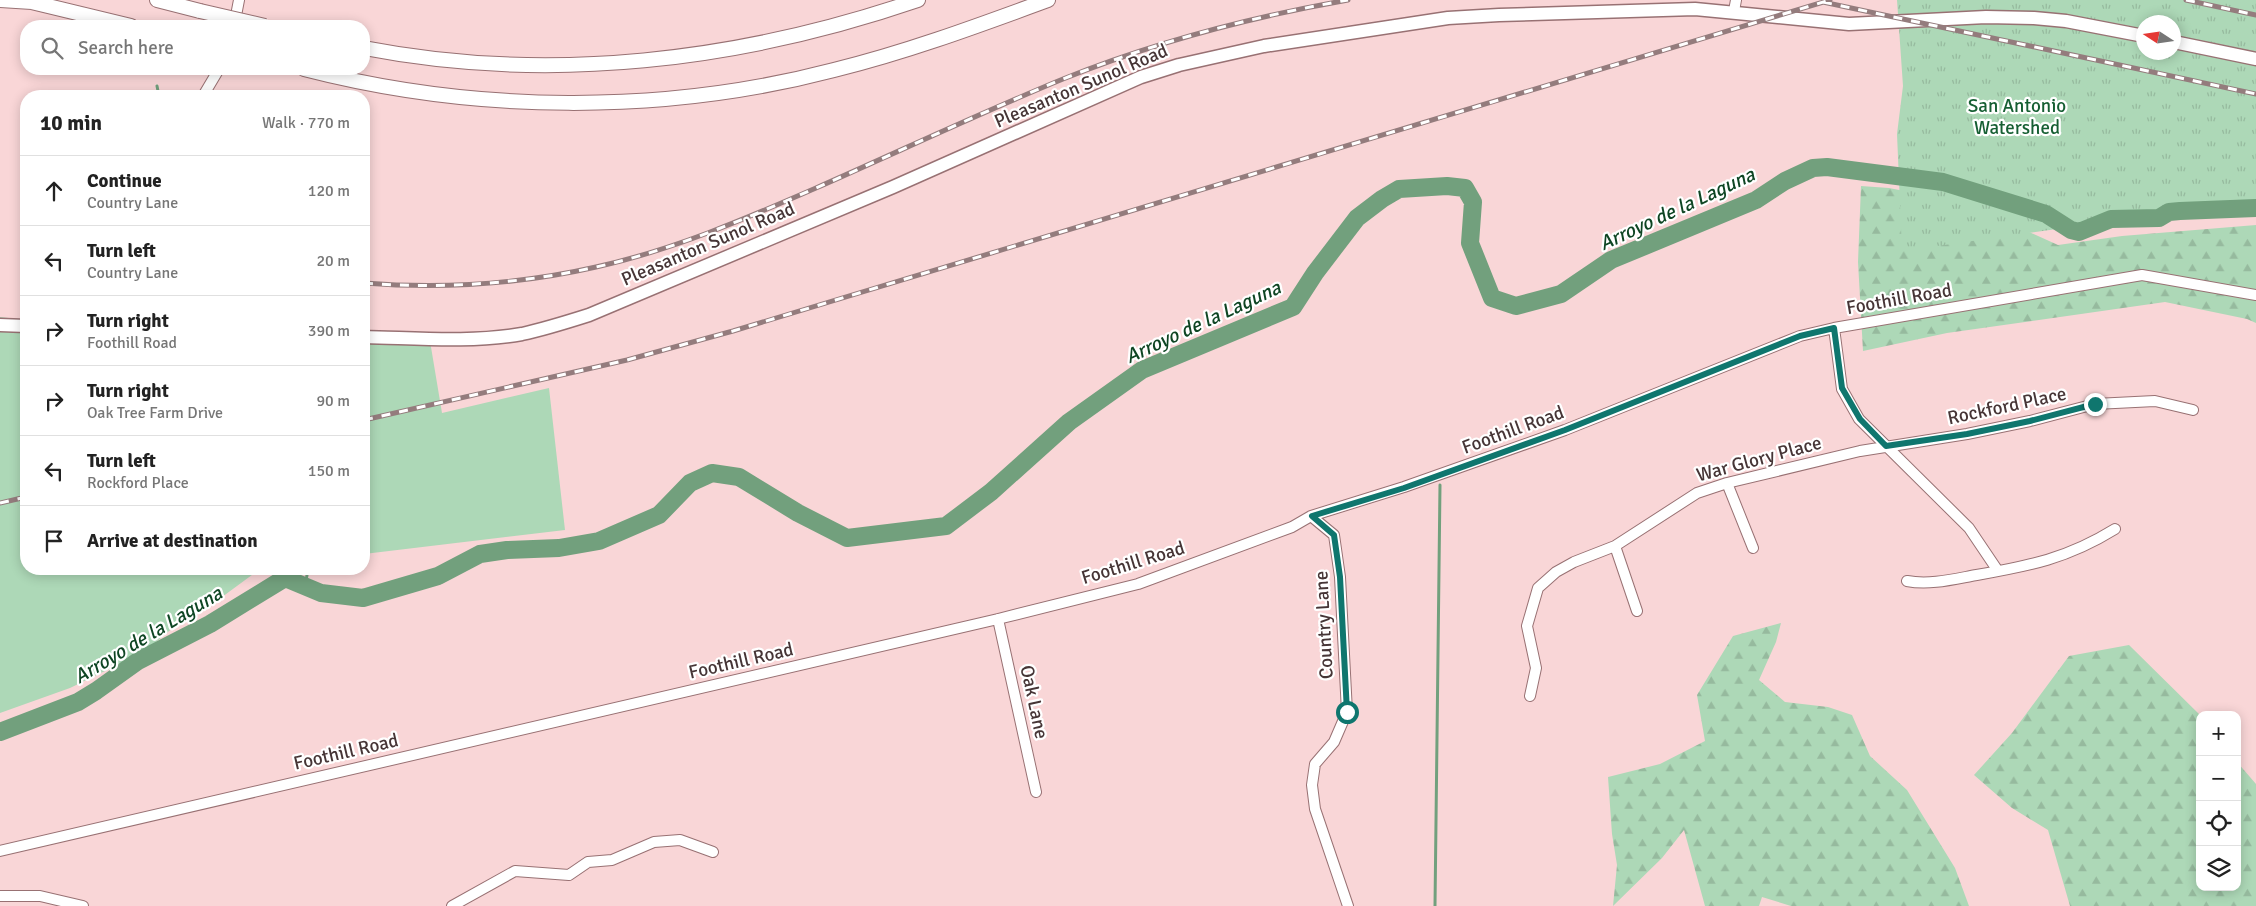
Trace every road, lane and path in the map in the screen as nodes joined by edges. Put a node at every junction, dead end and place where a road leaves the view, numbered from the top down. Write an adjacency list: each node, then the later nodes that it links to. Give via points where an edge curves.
1 (0, 0): 8 (highway)
2 (23, 0): 8 (highway)
3 (157, 0): 10 (highway)
4 (178, 0): 10 (highway)
5 (239, 0): 12 (street)
6 (918, 0): 16 (highway, via 823,30 761,44 639,62 516,65)
7 (1048, 0): 19 (highway, via 886,56 784,81 704,95 641,100 515,101 388,87)
8 (37, 3): 11 (highway)
9 (1735, 6): 14 (main road, Pleasanton Sunol Road, via 1850,24 1986,17 2034,18); 25 (main road, Pleasanton Sunol Road, via 1448,18 1221,54 1113,89 884,191 556,326 487,338)
10 (200, 11): 13 (highway, bridge)
11 (106, 20)
12 (235, 20)
13 (239, 20)
14 (2136, 34)
15 (2181, 43): 17 (main road)
16 (370, 49)
17 (2256, 59)
18 (215, 75): 20 (street)
19 (332, 75)
20 (207, 90)
21 (2256, 295): 24 (street, Foothill Road, via 2142,275)
22 (0, 325): 23 (main road)
23 (20, 326)
24 (1834, 328): 27 (street, via 1842,388 1860,419); 29 (street, Foothill Road, via 1800,336 1470,465)
25 (370, 337)
26 (2193, 410): 27 (street, Rockford Place, via 2155,401 2095,404 1967,434)
27 (1886, 446): 28 (street, War Glory Place); 33 (street, via 1969,528)
28 (1727, 483): 31 (street, War Glory Place, via 1696,493); 32 (street)
29 (1312, 516): 36 (street, Foothill Road, via 1138,584); 44 (street, Country Lane, via 1334,535 1340,577 1347,712 1334,742 1315,764 1312,785 1315,809)
30 (2114, 529): 33 (street, via 2088,546 2058,557)
31 (1614, 546): 35 (street); 37 (street, War Glory Place, via 1574,562 1538,588 1527,626 1536,668)
32 (1753, 548)
33 (1998, 571): 34 (street, via 1942,581)
34 (1907, 581)
35 (1637, 611)
36 (998, 619): 38 (street, Oak Lane); 39 (street, Foothill Road)
37 (1530, 696)
38 (1036, 792)
39 (0, 851)
40 (713, 852): 43 (street, via 680,840 654,842 612,860 588,862 569,875 515,871)
41 (0, 896): 42 (street, via 40,896)
42 (83, 906)
43 (452, 906)
44 (1348, 906)

